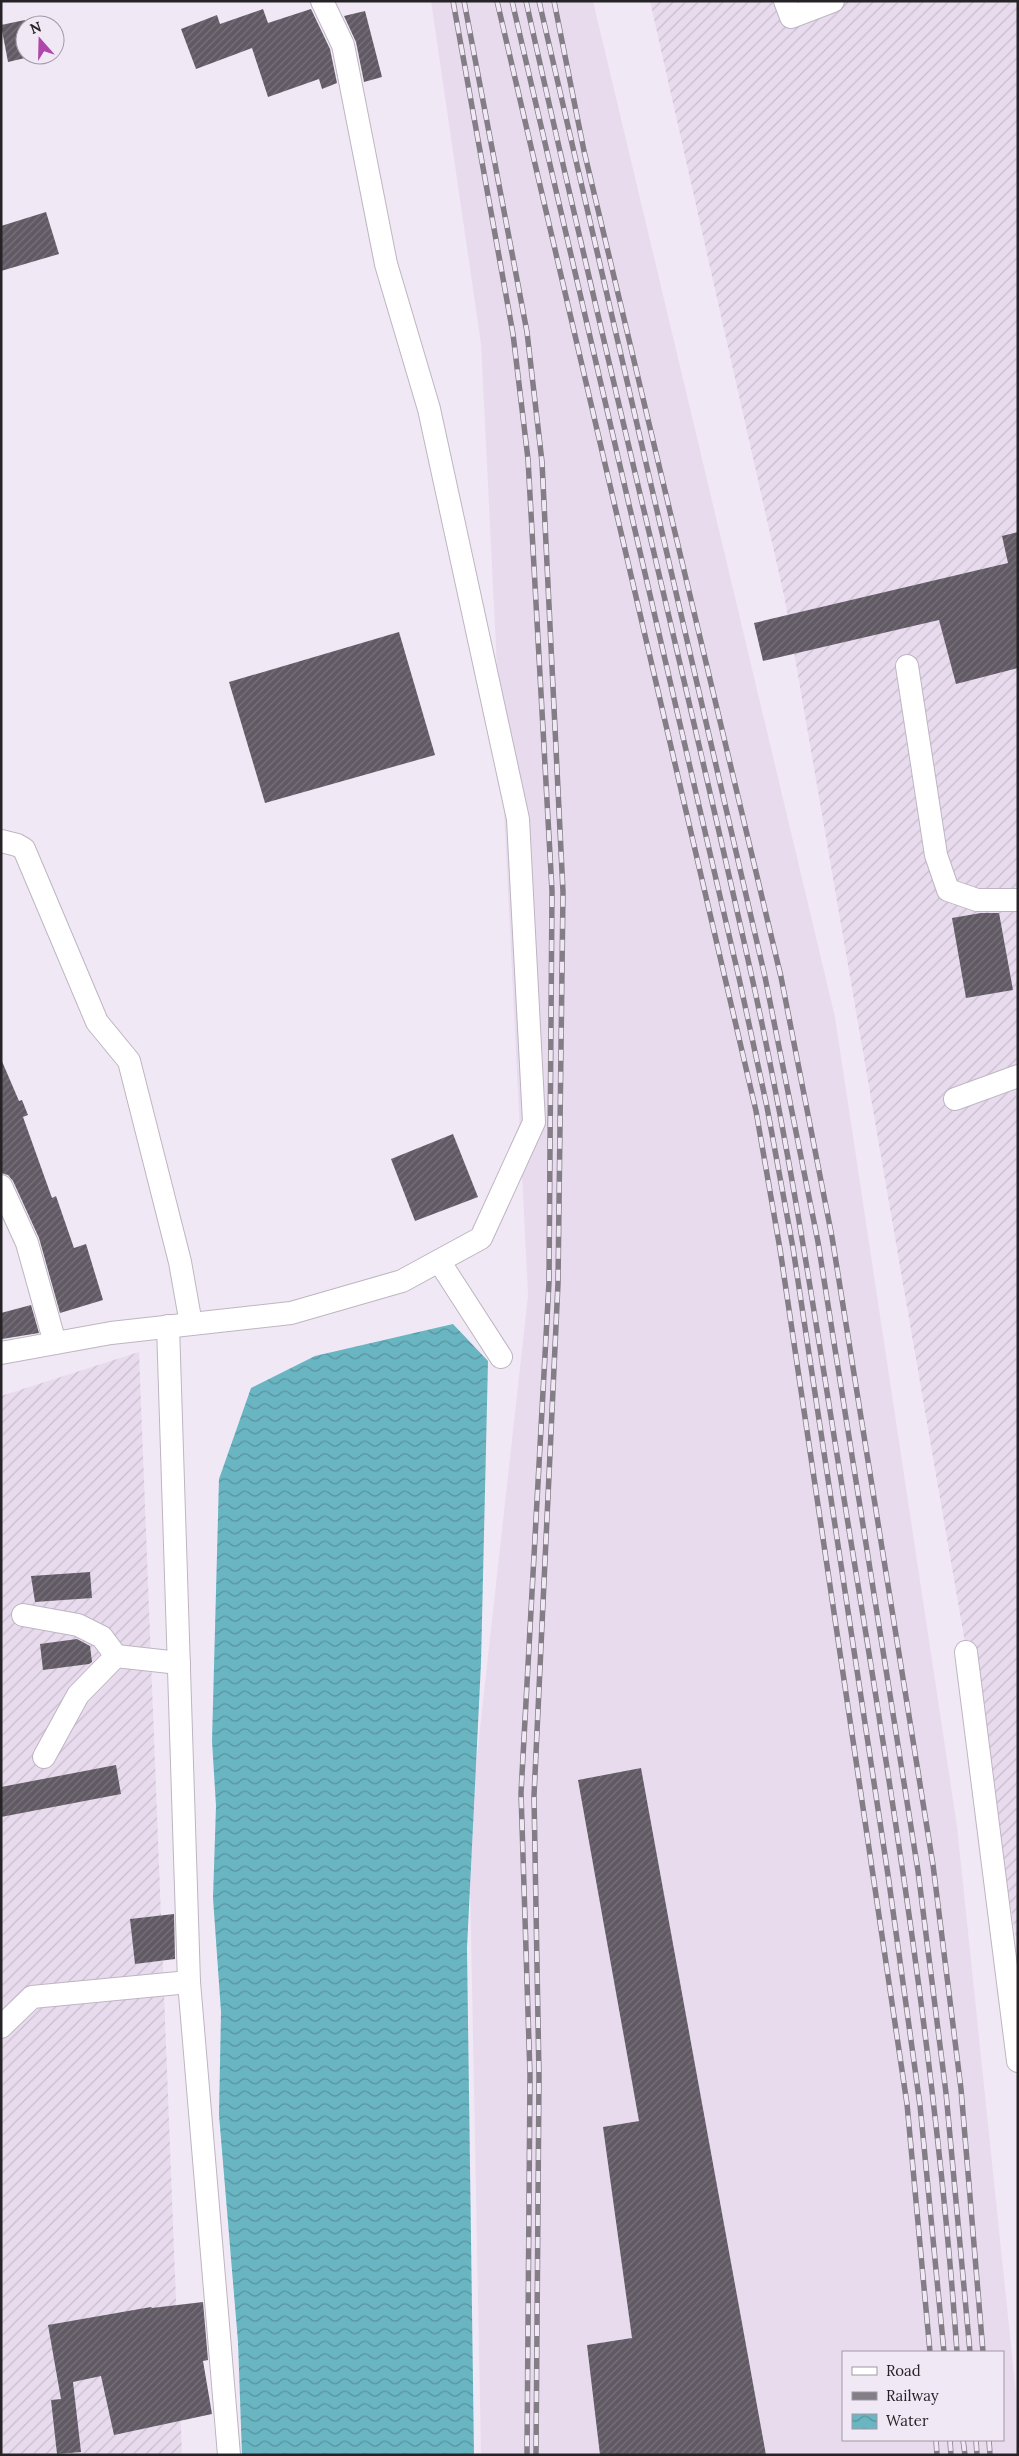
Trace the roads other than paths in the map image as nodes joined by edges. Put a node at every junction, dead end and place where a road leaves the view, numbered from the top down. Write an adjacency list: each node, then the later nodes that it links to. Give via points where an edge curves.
1 (322, 1): 10 (street, via 343,45 386,264 429,409 518,819 534,1122 481,1238)
2 (785, 1): 3 (street, via 791,17)
3 (833, 1)
4 (907, 666): 6 (street, via 936,855 948,890 977,900)
5 (1, 840): 11 (street, via 24,849 97,1022 129,1061 180,1262)
6 (1018, 900)
7 (1018, 1076): 8 (street)
8 (955, 1099)
9 (1, 1186): 13 (street, via 27,1243)
10 (439, 1261): 11 (street, via 402,1281 291,1313); 15 (street)
11 (191, 1324): 12 (street)
12 (168, 1326): 13 (street); 19 (street)
13 (55, 1343): 14 (street)
14 (1, 1353)
15 (501, 1357)
16 (23, 1615): 18 (street, via 78,1625 102,1637)
17 (966, 1652): 23 (street)
18 (116, 1656): 19 (street); 20 (street, via 78,1696)
19 (178, 1663): 21 (street)
20 (44, 1757)
21 (189, 1982): 22 (street, via 32,1997); 24 (street)
22 (1, 2027)
23 (1018, 2061)
24 (229, 2455)

